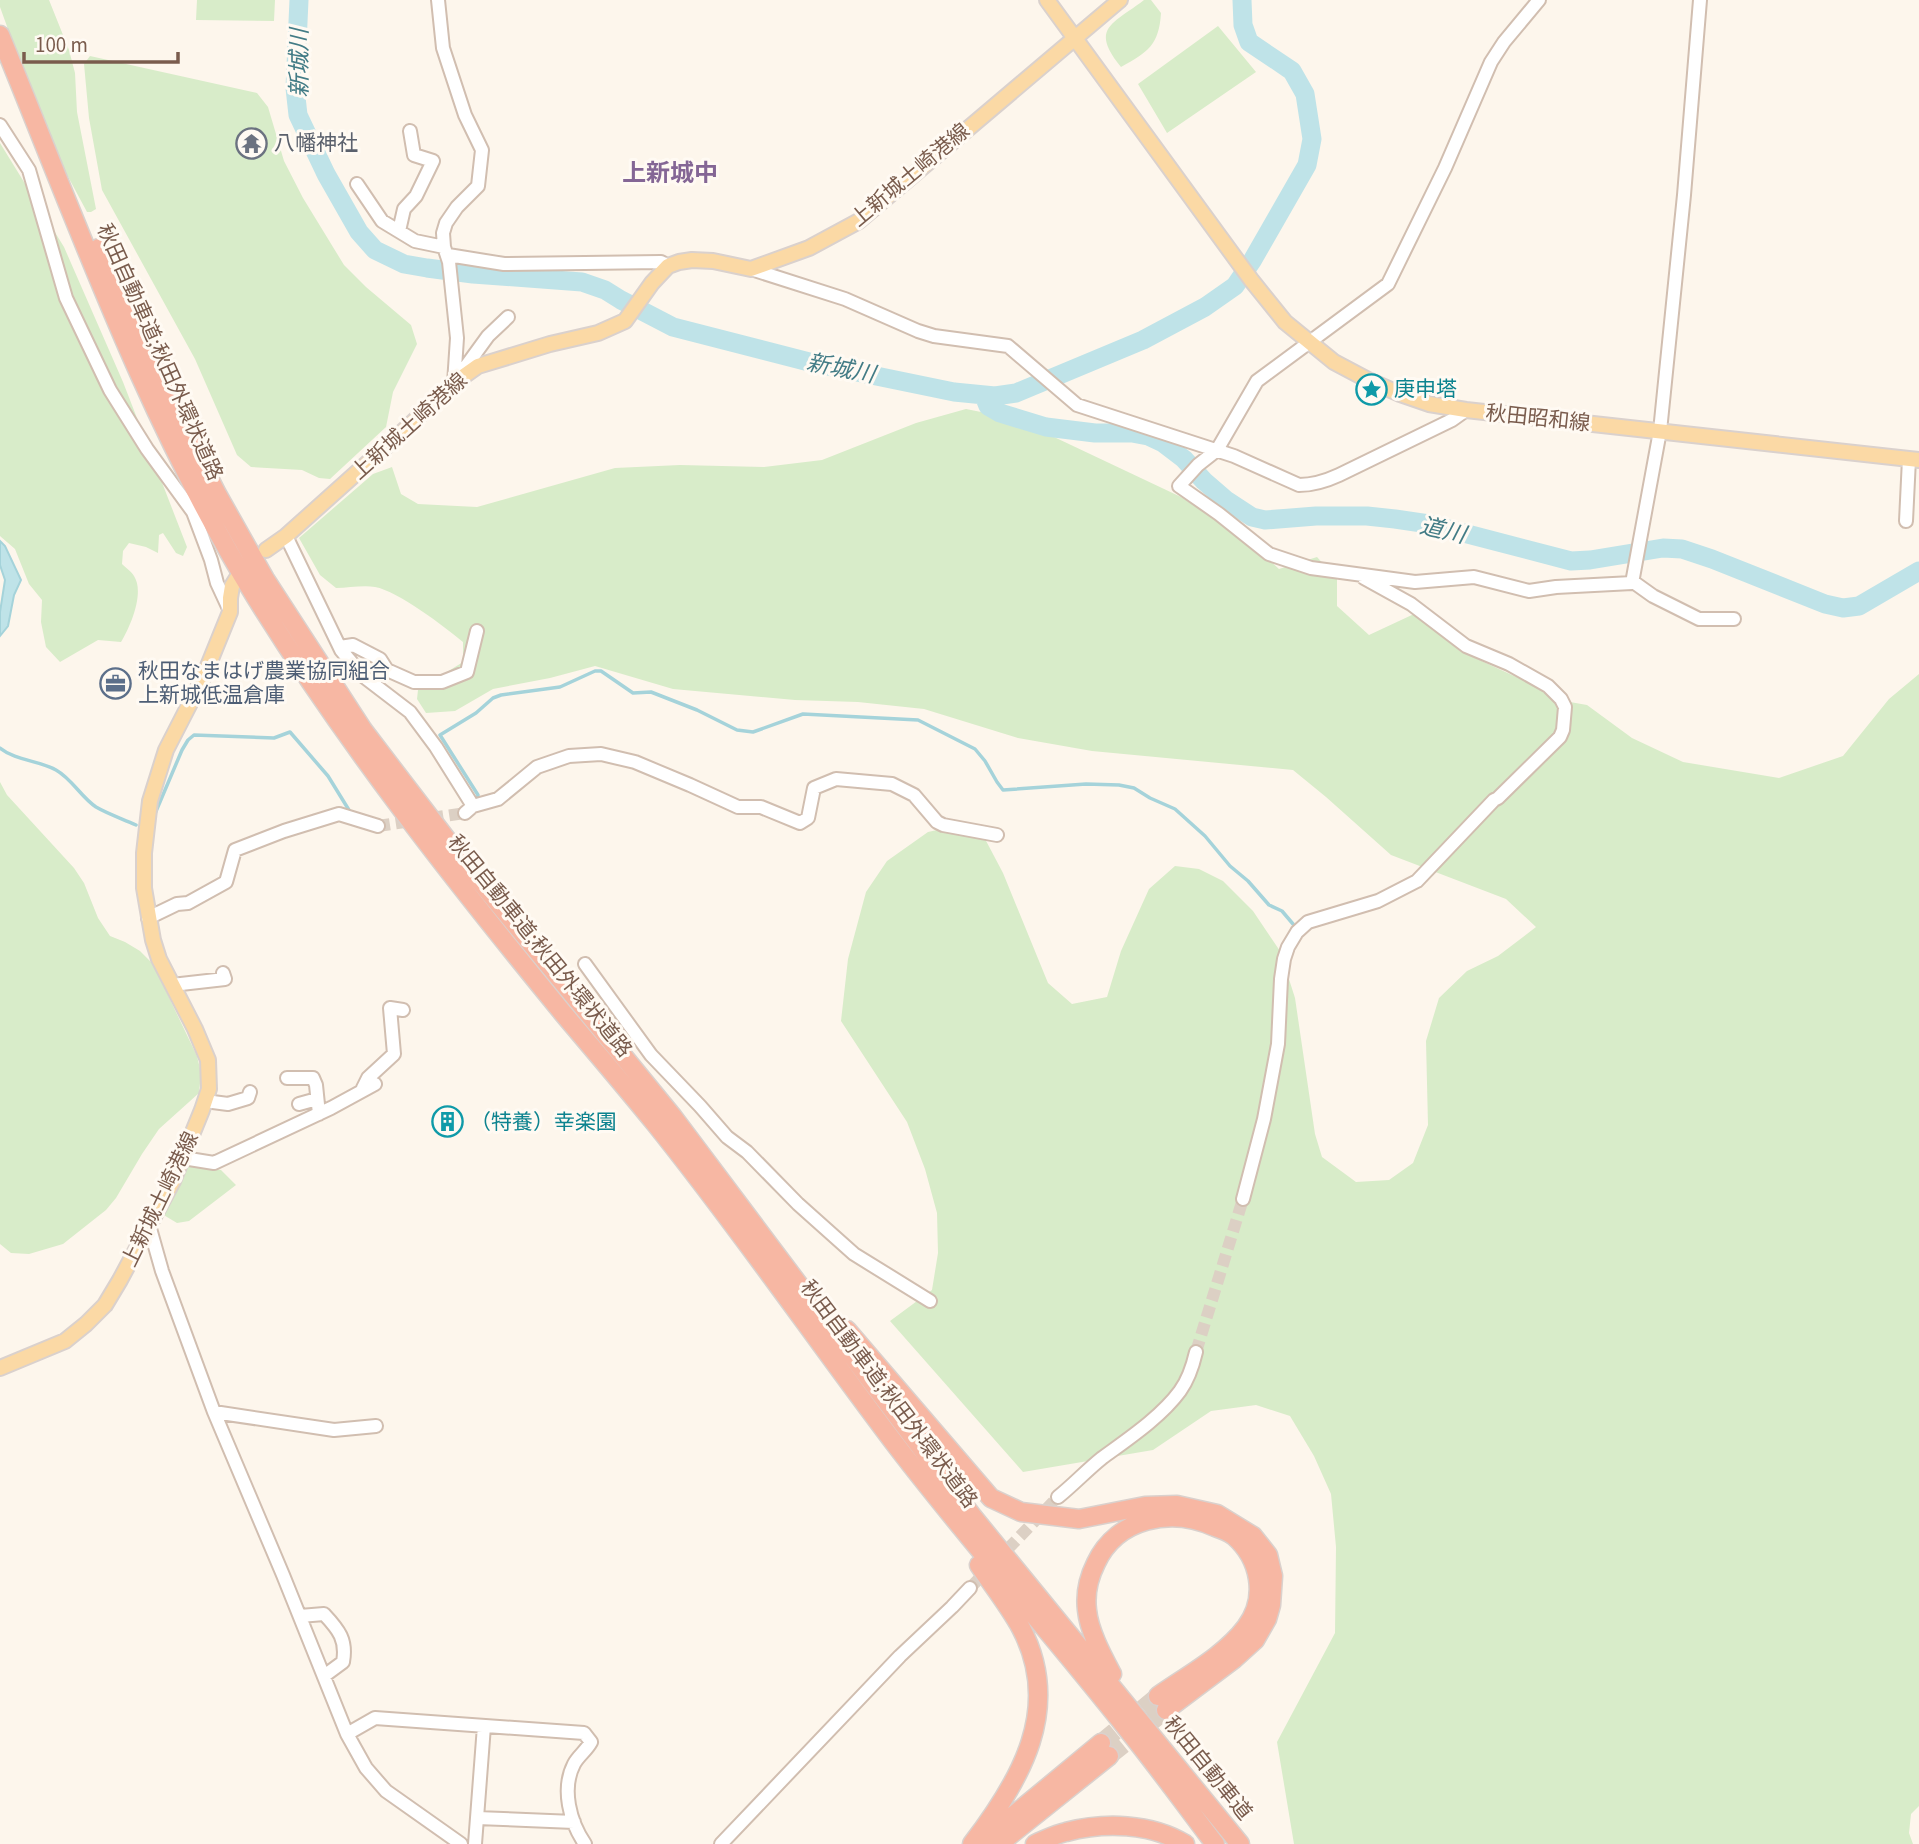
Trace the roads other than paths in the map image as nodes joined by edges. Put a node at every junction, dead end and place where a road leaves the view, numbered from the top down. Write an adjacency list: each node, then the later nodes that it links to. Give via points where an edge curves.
1 (438, 0): 13 (street, via 443,48 482,150 478,186 446,223)
2 (1048, 0): 7 (main road, 秋田昭和線)
3 (1120, 0): 7 (main road, 上新城土崎港線)
4 (1539, 0): 17 (street, via 1492,62 1388,284)
5 (1700, 0): 20 (street)
6 (0, 35): 8 (highway, 秋田自動車道;秋田外環状道路)
7 (1076, 36): 15 (main road, 上新城土崎港線, via 859,221 809,248); 17 (main road, 秋田昭和線, via 1252,281 1285,322)
8 (33, 116): 49 (highway, 秋田自動車道;秋田外環状道路, via 205,471 272,591 363,730); 57 (highway, 秋田自動車道;秋田外環状道路, via 151,399 190,480 267,615 338,723 446,866 655,1123)
9 (0, 125): 29 (street, via 29,170 66,298 110,390 193,512)
10 (410, 131): 12 (street, via 414,155 433,161 416,196 404,209)
11 (358, 184): 12 (street, via 382,222)
12 (399, 231): 13 (street)
13 (447, 255): 14 (street, via 504,264 661,262); 18 (street, via 457,338)
14 (668, 266): 15 (main road, 上新城土崎港線, via 692,260); 18 (main road, 上新城土崎港線, via 625,321 598,333 478,366)
15 (751, 268): 21 (street, via 845,299 934,336 1008,346 1077,405)
16 (508, 317): 18 (street, via 469,359)
17 (1310, 342): 19 (main road, 秋田昭和線, via 1334,362 1368,380 1429,404); 21 (street, via 1257,381)
18 (454, 383): 24 (main road, 上新城土崎港線)
19 (1466, 410): 20 (main road, 秋田昭和線); 21 (street, via 1339,475 1308,485 1290,482)
20 (1660, 431): 22 (main road, 秋田昭和線); 28 (street)
21 (1217, 450): 26 (street, via 1179,486 1269,554 1311,568)
22 (1914, 460): 23 (street)
23 (1906, 521)
24 (286, 536): 25 (main road, 上新城土崎港線); 32 (street)
25 (266, 550)
26 (1358, 575): 28 (street, via 1415,582 1474,577 1529,591); 50 (street, via 1410,604 1466,646 1548,686 1565,707 1563,730 1417,881 1378,901 1308,922 1297,932 1284,959 1279,1044)
27 (237, 578): 29 (main road, 上新城土崎港線)
28 (1632, 581): 30 (street, via 1699,619)
29 (230, 612): 35 (main road, 上新城土崎港線, via 166,750 150,801 144,853)
30 (1734, 619)
31 (477, 631): 32 (street, via 467,672 442,682 414,682 387,670 380,659 353,645)
32 (340, 647): 34 (street, via 363,676 410,712 436,747 469,810 498,799 537,767 569,756 601,754 635,762 738,807 761,807 800,823 808,818 814,788 836,779 892,784 914,795 943,825)
33 (378, 826): 35 (street, via 339,814 235,850 226,882)
34 (997, 835)
35 (148, 918): 38 (main road, 上新城土崎港線)
36 (585, 964): 52 (street, via 651,1055 727,1137 854,1254)
37 (223, 973): 38 (street, via 225,979)
38 (172, 985): 45 (main road, 上新城土崎港線, via 208,1060)
39 (403, 1010): 42 (street, via 390,1008 394,1054)
40 (287, 1078): 44 (street, via 313,1077)
41 (374, 1084): 42 (street)
42 (361, 1091): 47 (street)
43 (250, 1092): 45 (street, via 248,1098 228,1104)
44 (317, 1099): 46 (street); 47 (street)
45 (205, 1101): 48 (main road, 上新城土崎港線)
46 (299, 1104)
47 (318, 1114): 48 (street, via 214,1163)
48 (183, 1158): 51 (main road, 上新城土崎港線)
49 (734, 1197): 62 (highway, 秋田自動車道;秋田外環状道路, via 974,1517); 62 (highway, via 991,1498 1021,1512 1079,1519 1145,1506 1177,1505 1217,1514 1253,1536 1268,1555 1273,1576 1271,1605 1255,1640 1234,1659 1162,1703 1247,1626 1259,1599 1259,1578 1250,1554 1232,1534 1202,1521 1170,1516 1123,1530 1102,1549 1089,1576 1087,1609 1098,1646)
50 (1243, 1199)
51 (149, 1225): 54 (main road, 上新城土崎港線, via 121,1280 86,1324 65,1341); 55 (street)
52 (930, 1301)
53 (1196, 1352): 58 (street, via 1181,1391)
54 (0, 1368)
55 (214, 1412): 56 (street, via 334,1430); 60 (street)
56 (376, 1426)
57 (892, 1440): 64 (highway, 秋田自動車道;秋田外環状道路, via 961,1528); 72 (highway, via 1021,1628 1034,1661 1037,1716 1028,1754 997,1811)
58 (1058, 1497)
59 (970, 1588): 71 (street)
60 (300, 1616): 61 (street); 61 (street, via 324,1614 346,1647 343,1662)
61 (324, 1676): 65 (street)
62 (1126, 1703): 64 (highway, 秋田自動車道;秋田外環状道路)
63 (484, 1726): 65 (street, via 375,1718); 66 (street); 67 (street, via 583,1733 591,1742 572,1768 569,1811)
64 (1135, 1726): 77 (highway, 秋田自動車道); 78 (highway, 秋田自動車道)
65 (347, 1734): 68 (street, via 366,1768 386,1791)
66 (477, 1818): 67 (street); 69 (street)
67 (573, 1822): 70 (street)
68 (461, 1844)
69 (475, 1844)
70 (585, 1844)
71 (721, 1844)
72 (972, 1844)
73 (979, 1844): 74 (highway, via 1105,1749)
74 (999, 1844)
75 (1035, 1844): 76 (highway, via 1065,1832 1104,1826 1143,1828)
76 (1185, 1844)
77 (1215, 1844)
78 (1240, 1844)

